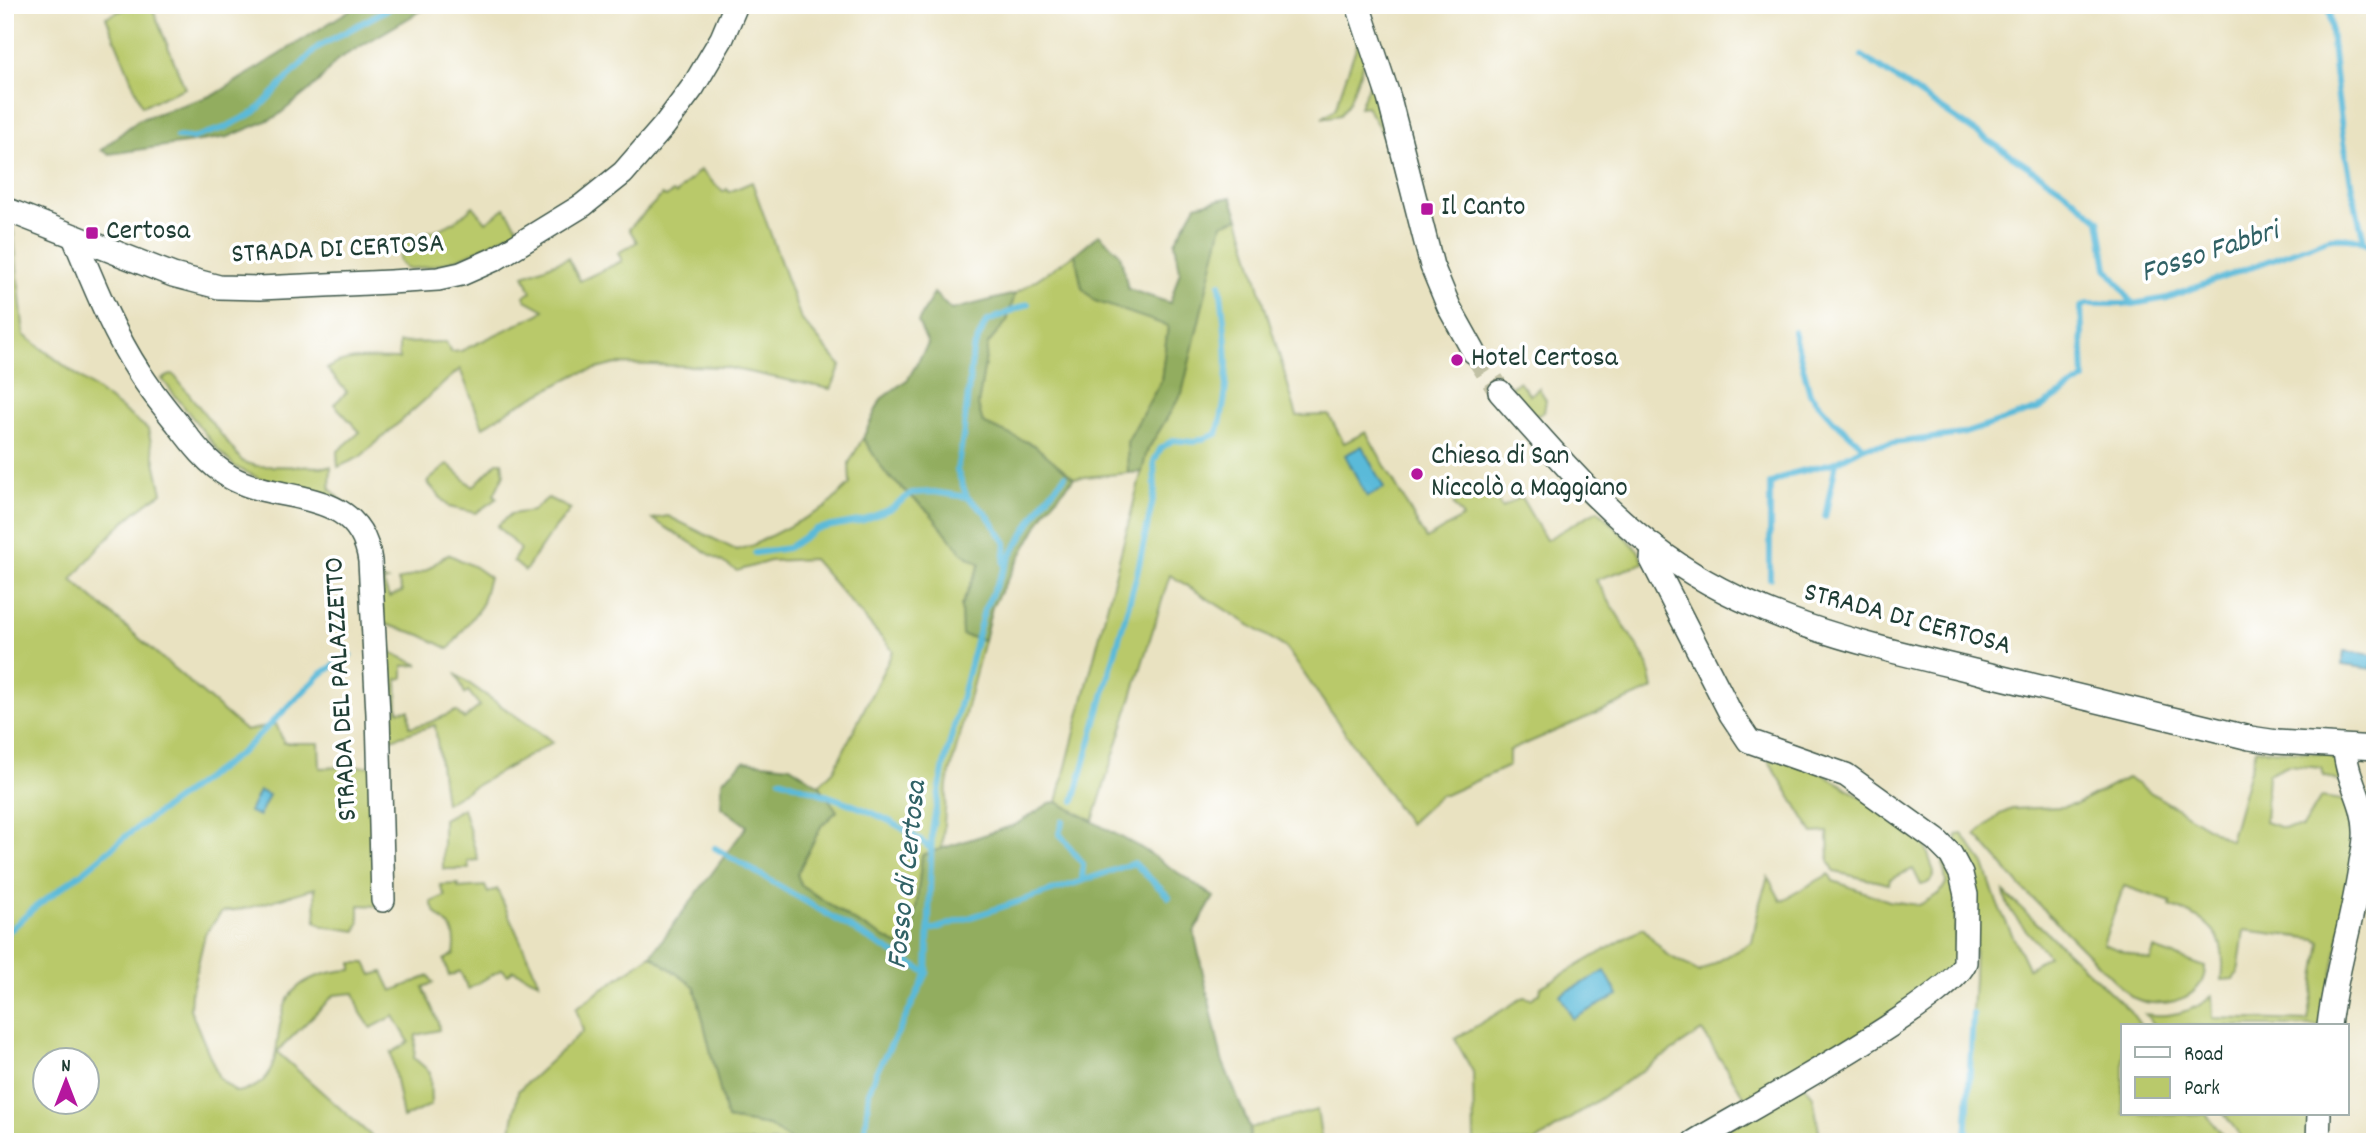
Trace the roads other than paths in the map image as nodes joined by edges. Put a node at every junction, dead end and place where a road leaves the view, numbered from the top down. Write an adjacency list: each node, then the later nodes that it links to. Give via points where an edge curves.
1 (736, 5): 4 (street, STRADA DI CERTOSA, via 693,87 623,173 583,205 495,259 461,274 390,282 226,288 173,275)
2 (1358, 5): 5 (street, via 1389,98 1432,266)
3 (5, 209): 4 (street, STRADA DI CERTOSA)
4 (74, 237): 10 (street, STRADA DEL PALAZZETTO, via 131,360 208,459 237,481 326,506 354,523 363,537 370,561)
5 (1474, 352)
6 (1500, 392): 7 (street, STRADA DI CERTOSA, via 1571,469)
7 (1653, 546): 8 (street, STRADA DI CERTOSA, via 1751,604 1843,638 2250,738); 13 (street, via 1652,560 1749,741 1846,775 1936,840 1955,860 1967,905 1965,962 1947,984 1822,1068)
8 (2345, 747): 9 (street, STRADA DI CERTOSA); 11 (street, via 2365,830 2357,897)
9 (2375, 748)
10 (383, 900)
11 (2329, 1024)
12 (2319, 1116): 14 (street)
13 (1693, 1142)
14 (2318, 1142)

